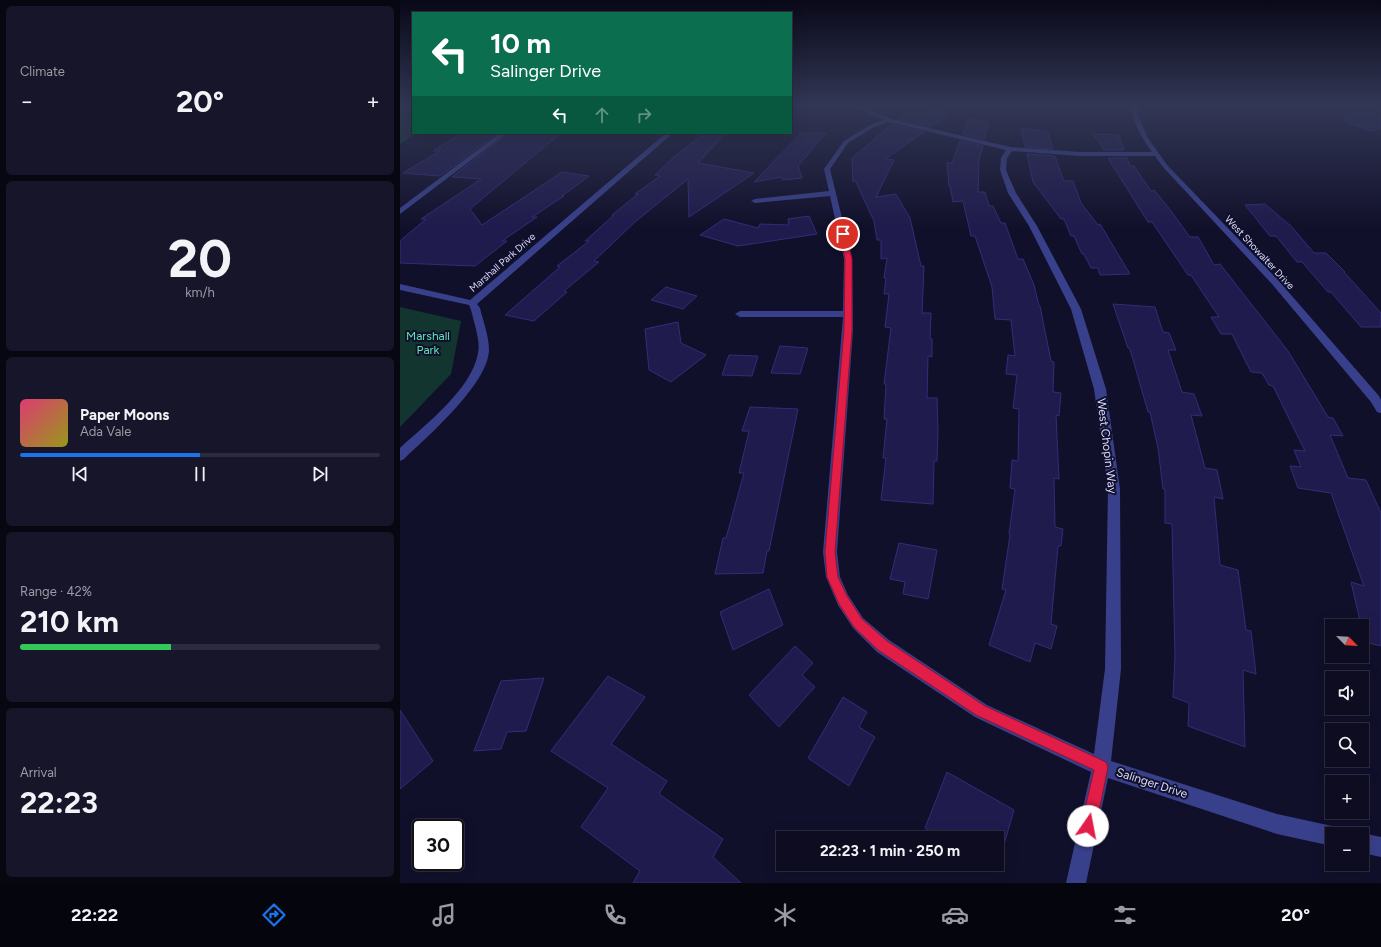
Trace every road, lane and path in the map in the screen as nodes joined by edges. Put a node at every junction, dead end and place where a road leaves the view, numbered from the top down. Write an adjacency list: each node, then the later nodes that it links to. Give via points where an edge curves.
1 (487, 146): 10 (street)
2 (655, 146): 12 (street, Marshall Park Drive)
3 (843, 146): 8 (street, Salinger Drive, via 827,169)
4 (996, 146): 6 (street)
5 (1151, 146): 7 (street, West Showalter Drive)
6 (1010, 149): 7 (street, via 1080,154); 17 (street, West Chopin Way, via 1004,158 1003,170 1010,188 1033,226 1076,310 1100,389 1114,489 1113,669)
7 (1156, 154): 15 (street, West Showalter Drive, via 1275,282)
8 (833, 193): 9 (street); 14 (street, Salinger Drive, via 848,259)
9 (755, 202)
10 (400, 212)
11 (400, 287): 12 (street)
12 (472, 303): 16 (street, Marshall Park Drive, via 484,350 481,363 460,395)
13 (740, 314): 14 (street)
14 (848, 314): 17 (street, Salinger Drive, via 830,552 832,577 843,600 858,623 883,646 981,711)
15 (1381, 409)
16 (400, 456)
17 (1101, 767): 18 (street, Salinger Drive, via 1278,824); 21 (street, West Chopin Way)
18 (1325, 834)
19 (1369, 844): 20 (street)
20 (1381, 847)
21 (1076, 883)

